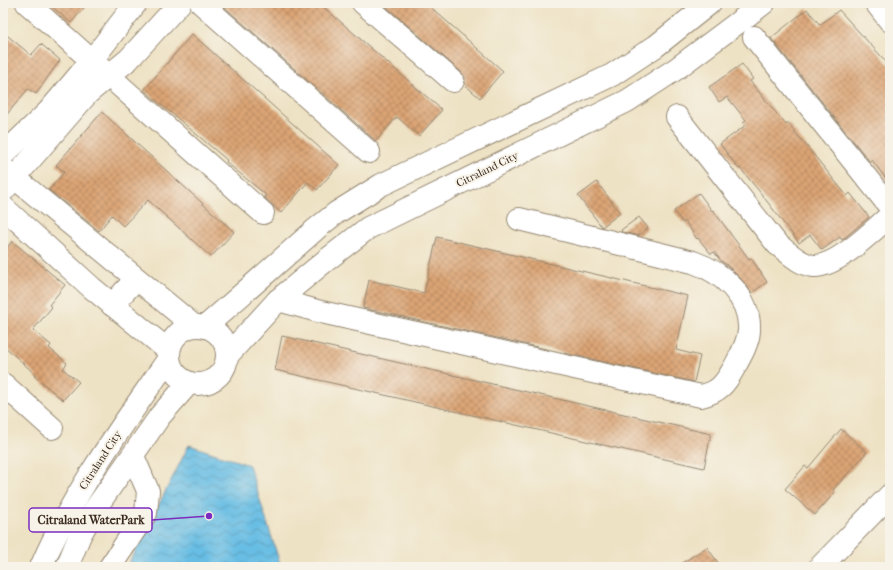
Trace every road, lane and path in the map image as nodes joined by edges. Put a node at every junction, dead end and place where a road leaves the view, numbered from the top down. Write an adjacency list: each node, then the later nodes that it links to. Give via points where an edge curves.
1 (27, 3): 11 (street)
2 (136, 3): 11 (street)
3 (180, 3): 12 (street, via 129,59)
4 (200, 3): 15 (street)
5 (363, 3): 13 (street)
6 (710, 3): 23 (street, Citraland City, via 656,46 612,75 381,185 336,213)
7 (764, 3): 24 (street, Citraland City, via 676,69 628,101 368,228)
8 (876, 3): 9 (street)
9 (890, 21)
10 (754, 37): 19 (street)
11 (92, 60): 12 (street); 16 (street, via 48,112)
12 (108, 74): 17 (street); 20 (street)
13 (453, 81)
14 (677, 117): 21 (street, via 777,244 797,260 814,266 837,258)
15 (369, 152)
16 (3, 155)
17 (7, 179): 25 (street)
18 (3, 207): 27 (street)
19 (890, 207)
20 (263, 213)
21 (890, 216)
22 (519, 219): 26 (street, via 693,262 708,267 723,278 742,300 749,319 749,332 742,354 728,378 714,393 701,396 321,312)
23 (290, 251): 24 (street); 28 (street, Citraland City)
24 (309, 274): 26 (street, Citraland City)
25 (136, 279): 27 (street); 28 (street)
26 (278, 300): 30 (street, Citraland City)
27 (112, 305): 29 (street)
28 (199, 327): 29 (street, Citraland City, via 185,329 177,335); 30 (street, via 214,331 221,338 226,346)
29 (169, 354): 31 (street, via 170,364 177,376); 36 (street, Citraland City, via 73,502)
30 (227, 356): 31 (street, Citraland City, via 223,370 212,381)
31 (189, 383): 34 (street, Citraland City, via 160,416)
32 (3, 384): 33 (street)
33 (52, 428)
34 (133, 456): 37 (street, Citraland City, via 91,516); 38 (street, via 148,491 146,513)
35 (890, 494): 39 (street)
36 (41, 567)
37 (67, 567)
38 (110, 567)
39 (820, 567)

